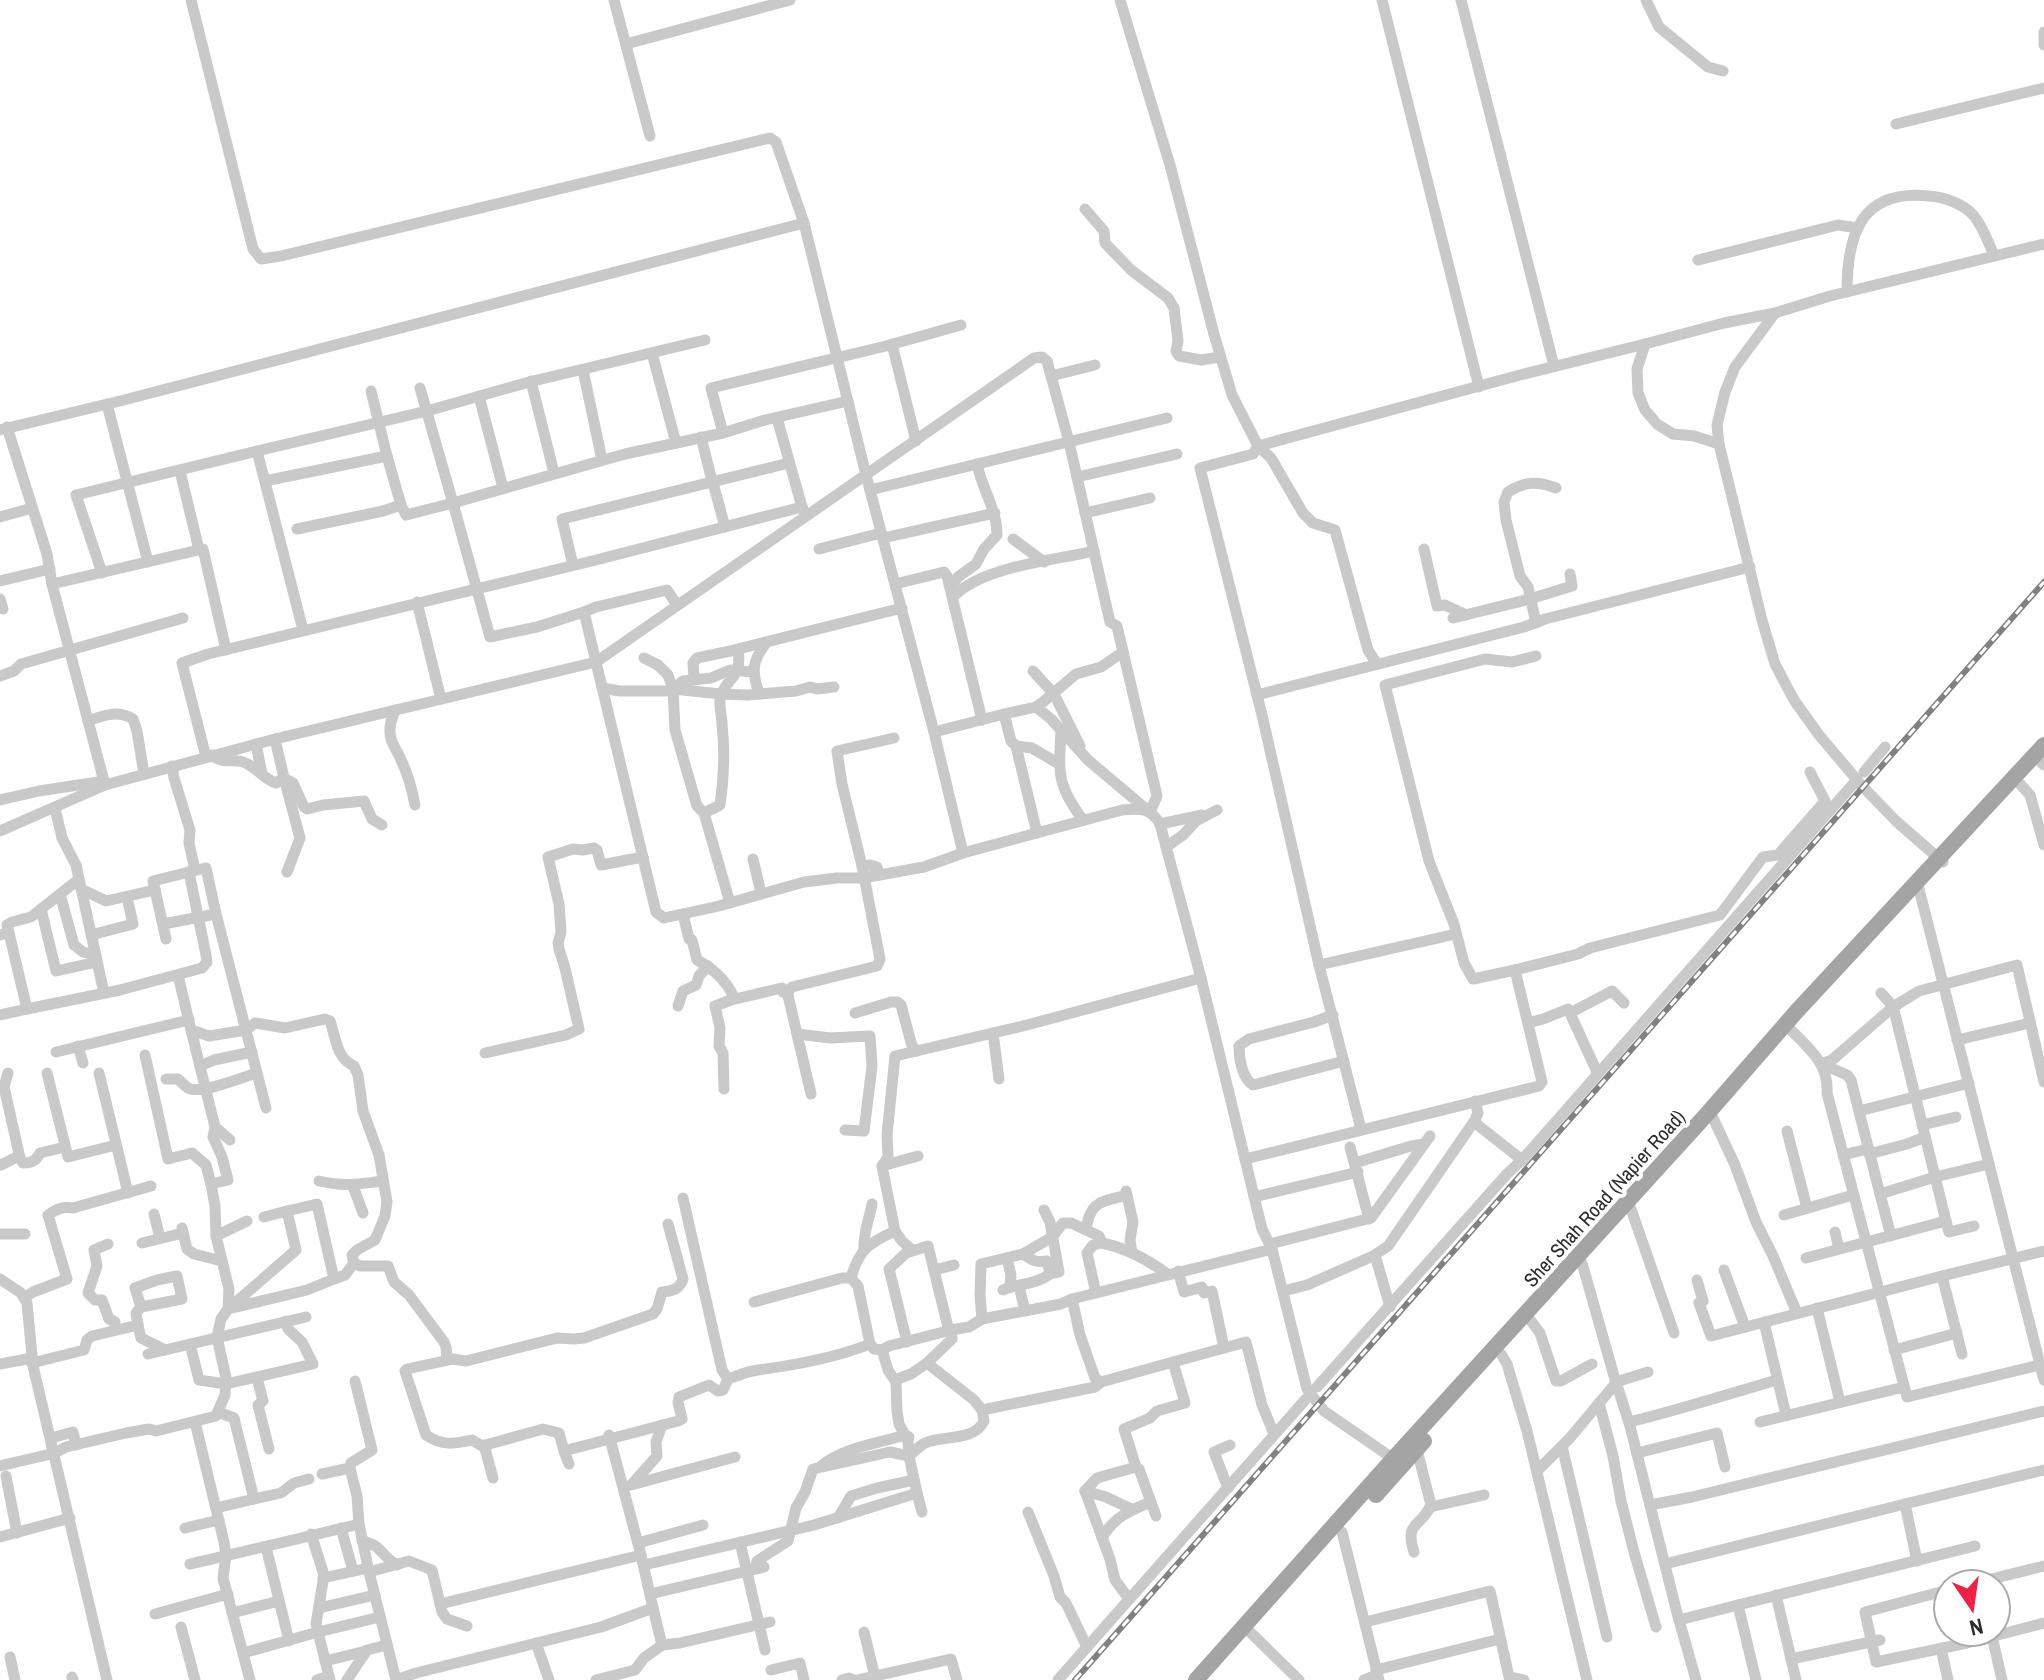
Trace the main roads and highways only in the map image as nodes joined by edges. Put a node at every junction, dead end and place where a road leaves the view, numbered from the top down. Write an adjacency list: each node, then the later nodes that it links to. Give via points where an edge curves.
1 (2043, 758): 2 (main road, Sher Shah Road (Napier Road)); 2 (main road, Sher Shah Road (Napier Road))
2 (1940, 861): 3 (main road, Sher Shah Road (Napier Road)); 3 (main road, Sher Shah Road (Napier Road))
3 (1797, 1020): 4 (main road, Sher Shah Road (Napier Road))
4 (1710, 1116): 5 (main road, Sher Shah Road (Napier Road)); 5 (main road, Sher Shah Road (Napier Road), via 1417,1450)
5 (1398, 1462): 6 (main road, Sher Shah Road (Napier Road)); 7 (main road, Sher Shah Road (Napier Road), via 1342,1532)
6 (1196, 1680)
7 (1206, 1680)

